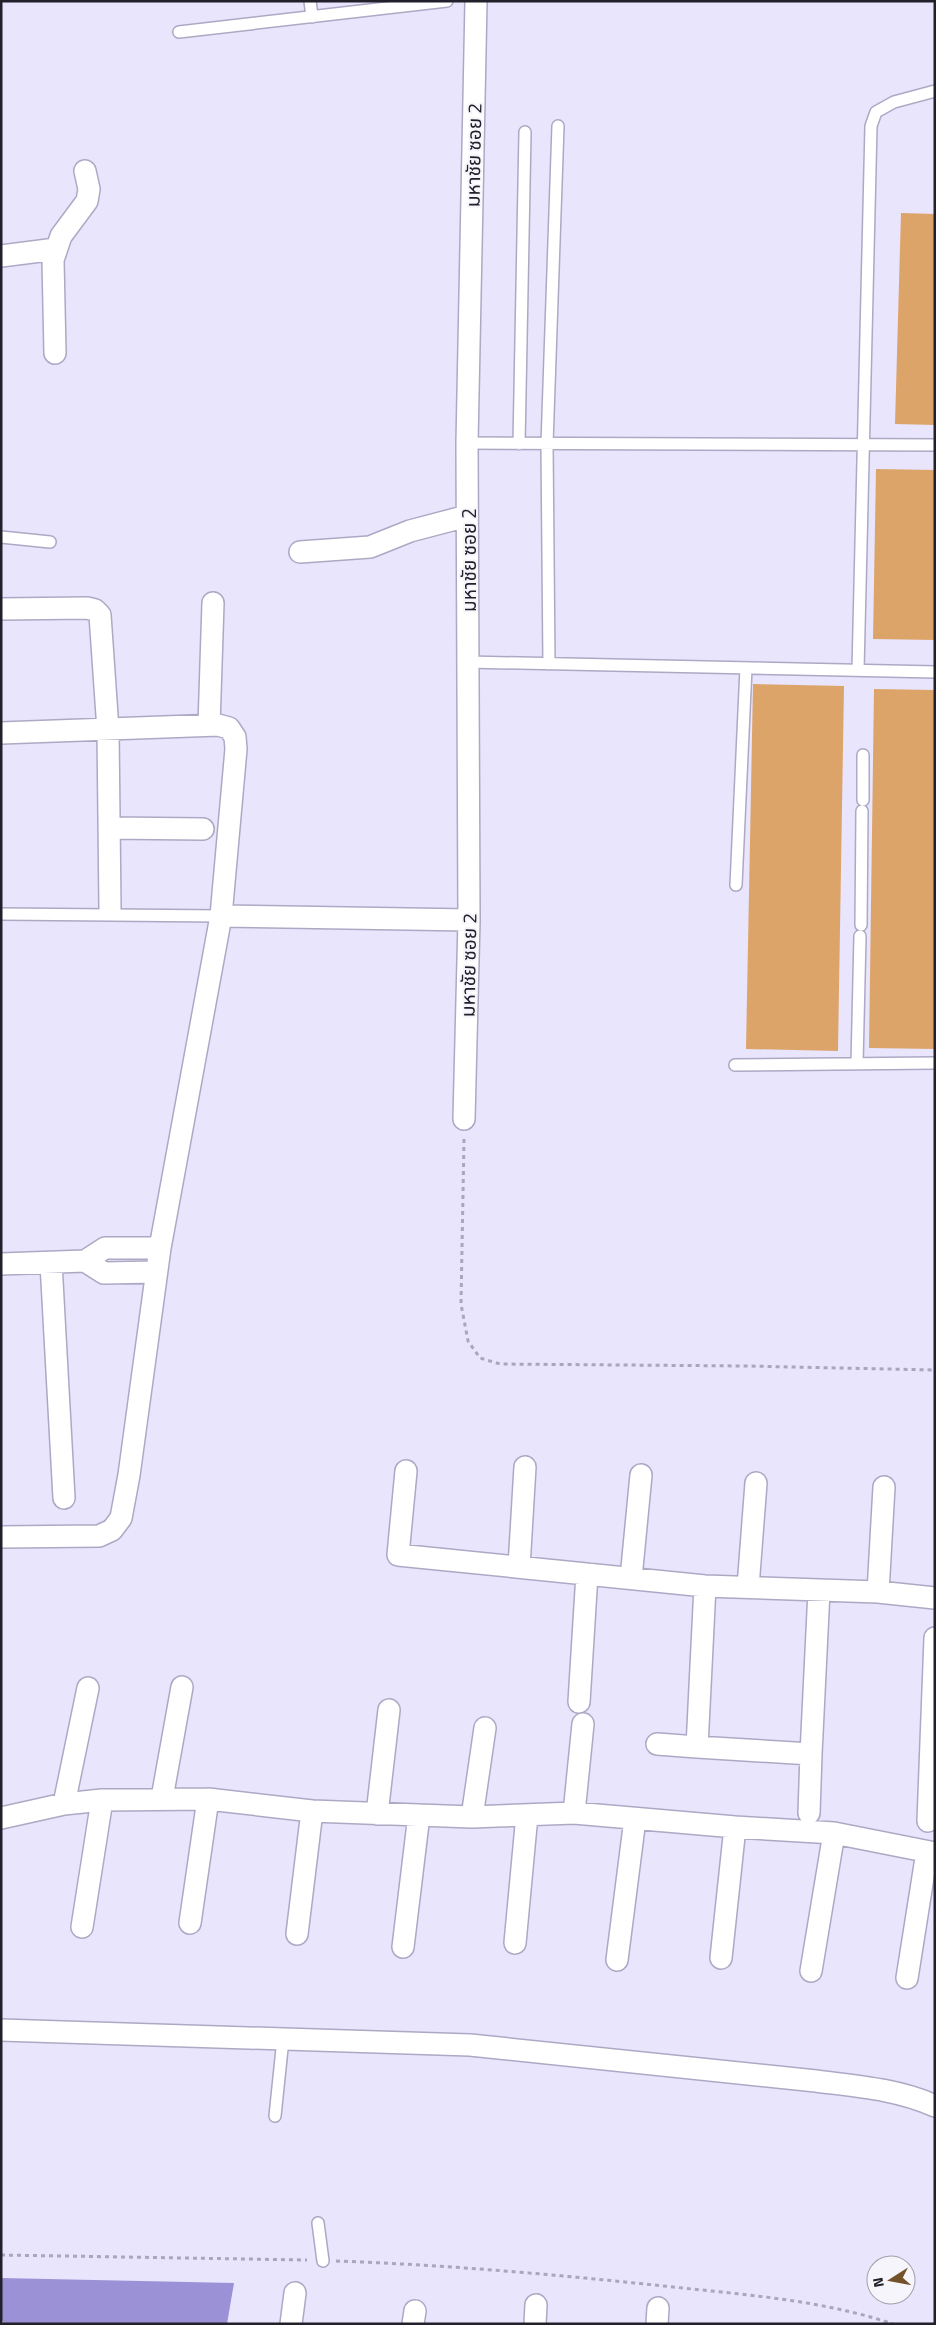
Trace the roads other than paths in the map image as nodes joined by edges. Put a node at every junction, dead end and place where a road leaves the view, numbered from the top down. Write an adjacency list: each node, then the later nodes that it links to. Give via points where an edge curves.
1 (310, 1): 4 (lane)
2 (447, 1): 4 (lane)
3 (476, 1): 13 (street, มหาชัย ซอย 2)
4 (312, 17): 5 (lane)
5 (179, 32)
6 (935, 92): 16 (lane, via 894,102 876,112 871,126)
7 (558, 126): 15 (lane)
8 (525, 132): 14 (lane)
9 (85, 171): 10 (street, via 87,201 70,222)
10 (56, 249): 11 (street); 12 (street)
11 (1, 256)
12 (55, 353)
13 (467, 443): 14 (lane); 18 (street, มหาชัย ซอย 2)
14 (519, 444): 15 (lane)
15 (547, 444): 16 (lane); 25 (lane)
16 (863, 444): 17 (lane); 27 (lane)
17 (935, 445)
18 (467, 516): 21 (street, via 410,531 370,547); 24 (street, มหาชัย ซอย 2)
19 (1, 537): 20 (lane)
20 (50, 542)
21 (300, 552)
22 (213, 603): 29 (street)
23 (1, 609): 30 (street, via 87,608 100,615)
24 (468, 662): 25 (lane); 39 (street, มหาชัย ซอย 2)
25 (549, 664): 26 (lane)
26 (746, 668): 27 (lane); 35 (lane)
27 (858, 670): 28 (lane)
28 (935, 672)
29 (209, 725): 30 (street); 38 (street, via 230,728 236,748)
30 (108, 730): 31 (street); 33 (street)
31 (1, 733)
32 (863, 754): 41 (lane)
33 (110, 828): 34 (street); 36 (street)
34 (203, 829)
35 (736, 885)
36 (110, 909)
37 (1, 914): 38 (lane)
38 (221, 916): 39 (street); 44 (street)
39 (469, 920): 43 (street, มหาชัย ซอย 2)
40 (935, 1063): 41 (lane)
41 (857, 1064): 42 (lane)
42 (735, 1065)
43 (464, 1119)
44 (160, 1248): 45 (street, via 105,1248); 48 (street)
45 (85, 1261): 46 (street); 48 (street, via 104,1273)
46 (52, 1263): 47 (street); 54 (street)
47 (1, 1264)
48 (156, 1272): 55 (street, via 121,1518 112,1530 99,1536)
49 (525, 1467): 56 (street)
50 (406, 1471): 56 (street, via 398,1555)
51 (640, 1475): 58 (street)
52 (756, 1483): 60 (street)
53 (884, 1487): 62 (street)
54 (64, 1498)
55 (1, 1537)
56 (519, 1567): 57 (street)
57 (587, 1574): 58 (street); 67 (street)
58 (631, 1578): 59 (street)
59 (705, 1586): 60 (street); 72 (street)
60 (748, 1588): 61 (street)
61 (819, 1591): 62 (street); 73 (street)
62 (878, 1592): 63 (street)
63 (935, 1598)
64 (935, 1638): 87 (street)
65 (182, 1687): 74 (street)
66 (88, 1688): 77 (street)
67 (578, 1702)
68 (389, 1710): 80 (street)
69 (583, 1724): 81 (street)
70 (485, 1728): 84 (street)
71 (657, 1744): 72 (street)
72 (697, 1747): 73 (street)
73 (811, 1754): 79 (street)
74 (162, 1798): 75 (street); 76 (street)
75 (208, 1799): 78 (street); 91 (street)
76 (102, 1800): 77 (street); 92 (street)
77 (64, 1804): 85 (street)
78 (312, 1811): 80 (street); 93 (street)
79 (809, 1813)
80 (377, 1814): 82 (street)
81 (574, 1814): 83 (street); 86 (street)
82 (419, 1815): 84 (street); 95 (street)
83 (528, 1815): 84 (street); 94 (street)
84 (472, 1817)
85 (1, 1818)
86 (635, 1819): 88 (street); 97 (street)
87 (928, 1821)
88 (735, 1827): 89 (street); 96 (street)
89 (834, 1833): 90 (street); 98 (street)
90 (931, 1853): 99 (street)
91 (190, 1922)
92 (82, 1927)
93 (297, 1934)
94 (515, 1942)
95 (403, 1947)
96 (721, 1958)
97 (617, 1960)
98 (811, 1971)
99 (907, 1978)
100 (1, 2030): 101 (street)
101 (283, 2039): 102 (street, via 470,2045 872,2088); 103 (lane)
102 (935, 2106)
103 (275, 2116)
104 (318, 2223): 105 (lane)
105 (324, 2261)
106 (295, 2293): 107 (street)
107 (291, 2324)

